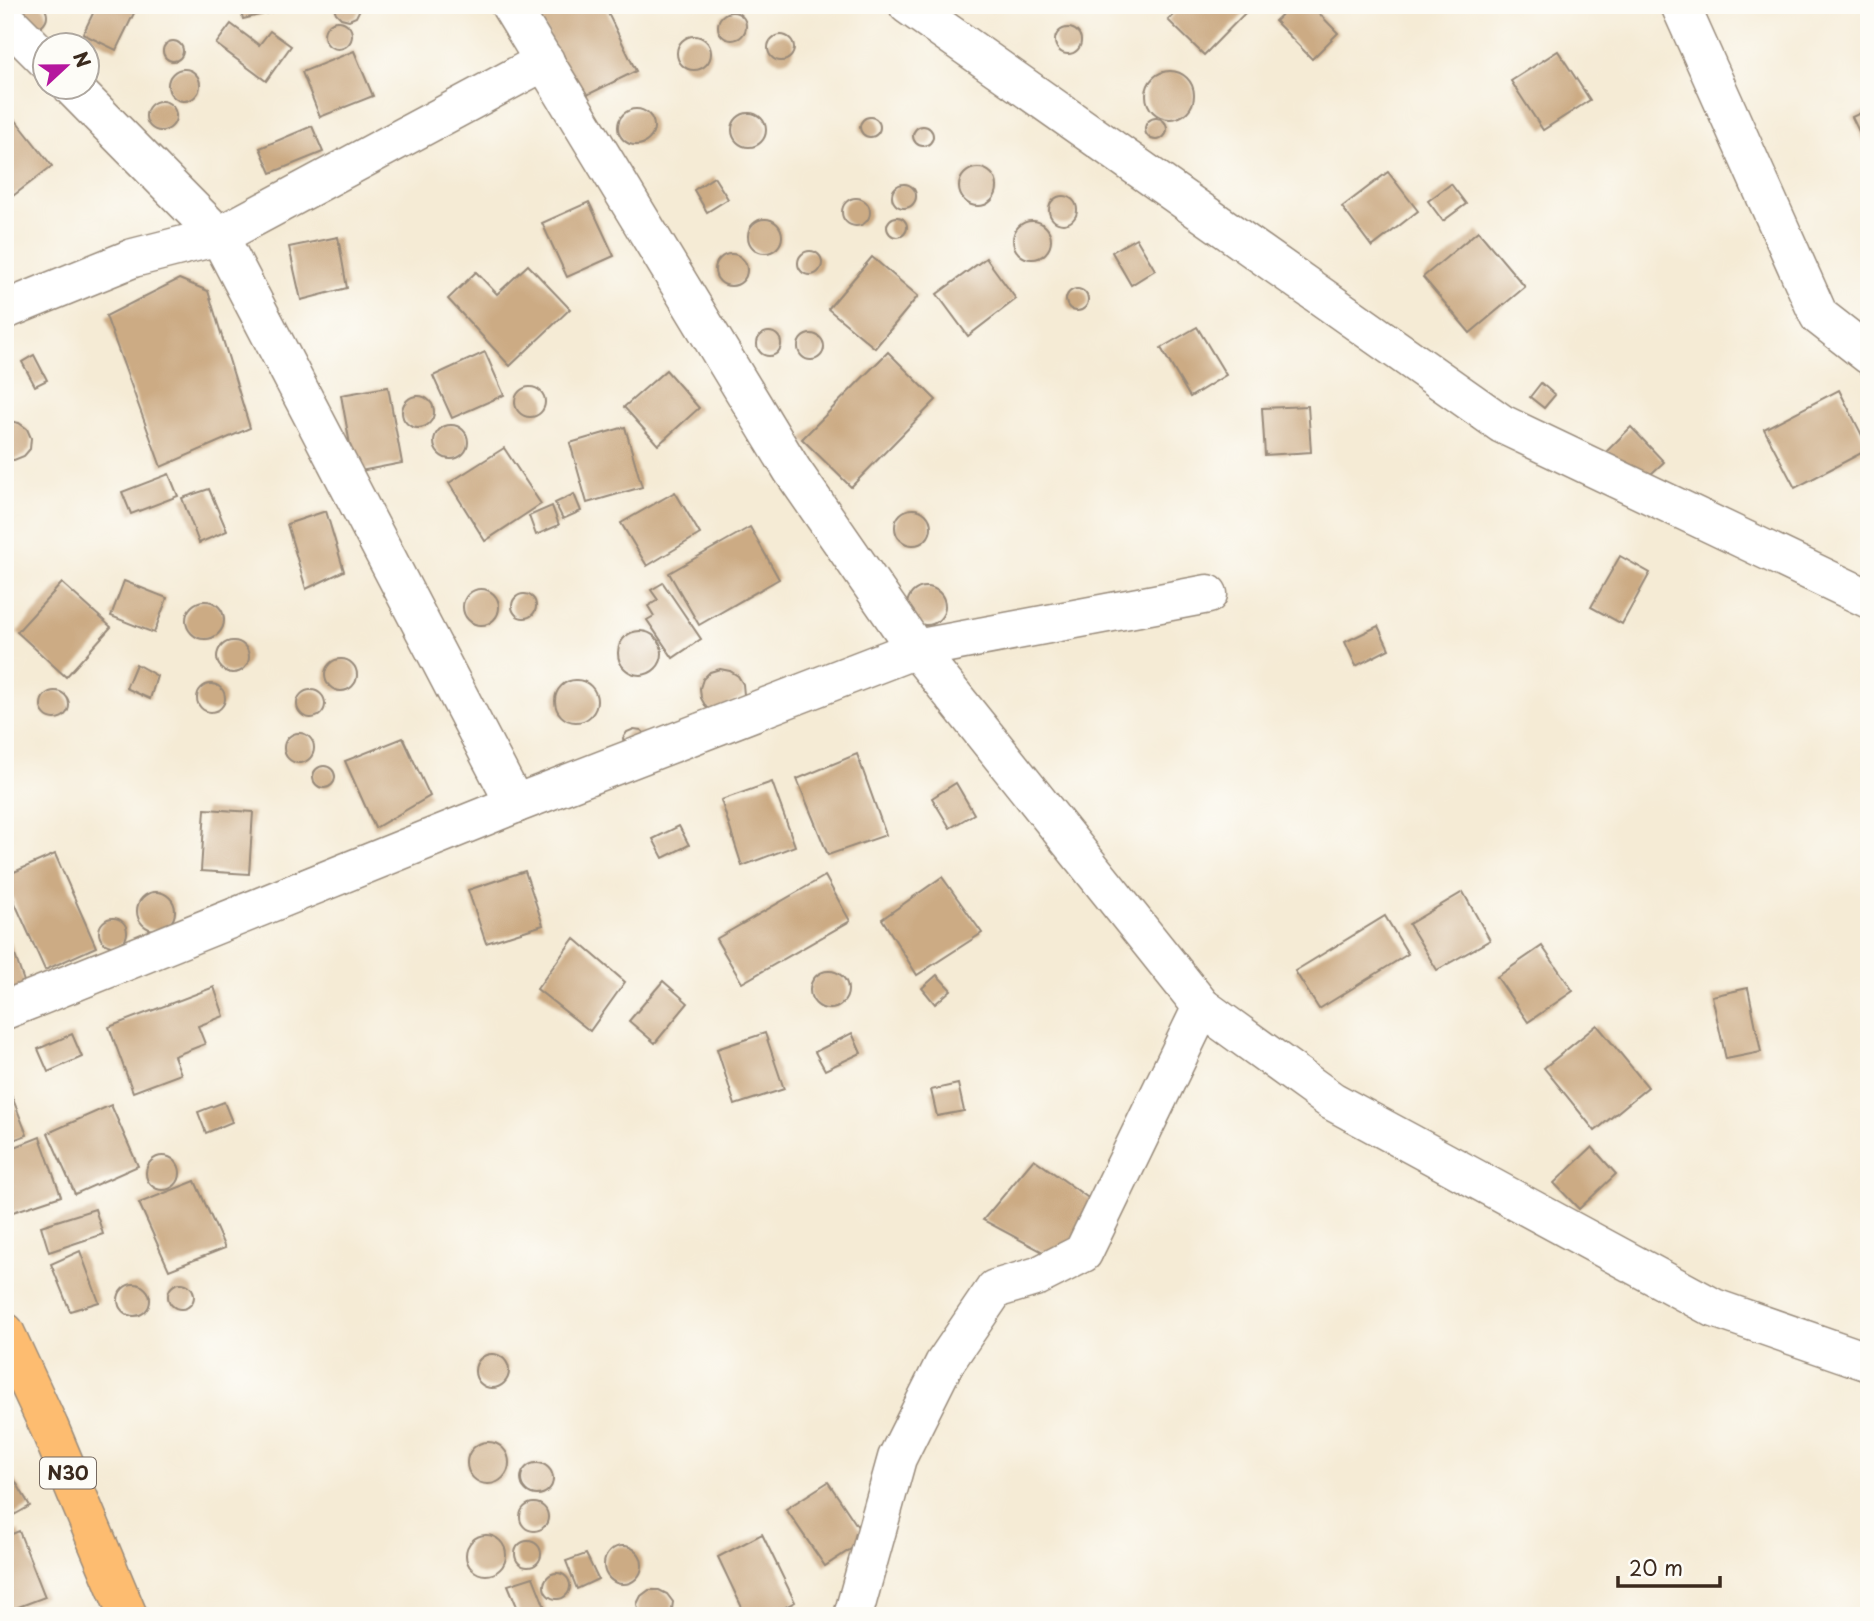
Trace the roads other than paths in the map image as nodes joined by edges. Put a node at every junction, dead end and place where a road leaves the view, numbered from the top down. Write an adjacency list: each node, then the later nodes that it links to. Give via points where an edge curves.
1 (510, 5): 6 (street)
2 (908, 5): 12 (street, via 1502,424)
3 (1680, 5): 10 (street, via 1819,316)
4 (5, 19): 5 (street)
5 (32, 46)
6 (545, 61): 8 (street); 13 (street, via 792,470)
7 (87, 102): 8 (street)
8 (219, 236): 9 (street, via 132,258); 14 (street)
9 (5, 310)
10 (1869, 355)
11 (1208, 594): 13 (street)
12 (1869, 599)
13 (916, 649): 14 (street); 15 (street)
14 (515, 804): 16 (street)
15 (1202, 1007): 18 (street, via 1332,1101 1714,1308); 20 (street, via 1083,1253 1038,1276 995,1289 944,1364 897,1458)
16 (5, 1010)
17 (5, 1332): 19 (main road, N30)
18 (1869, 1362)
19 (128, 1616)
20 (853, 1616)

